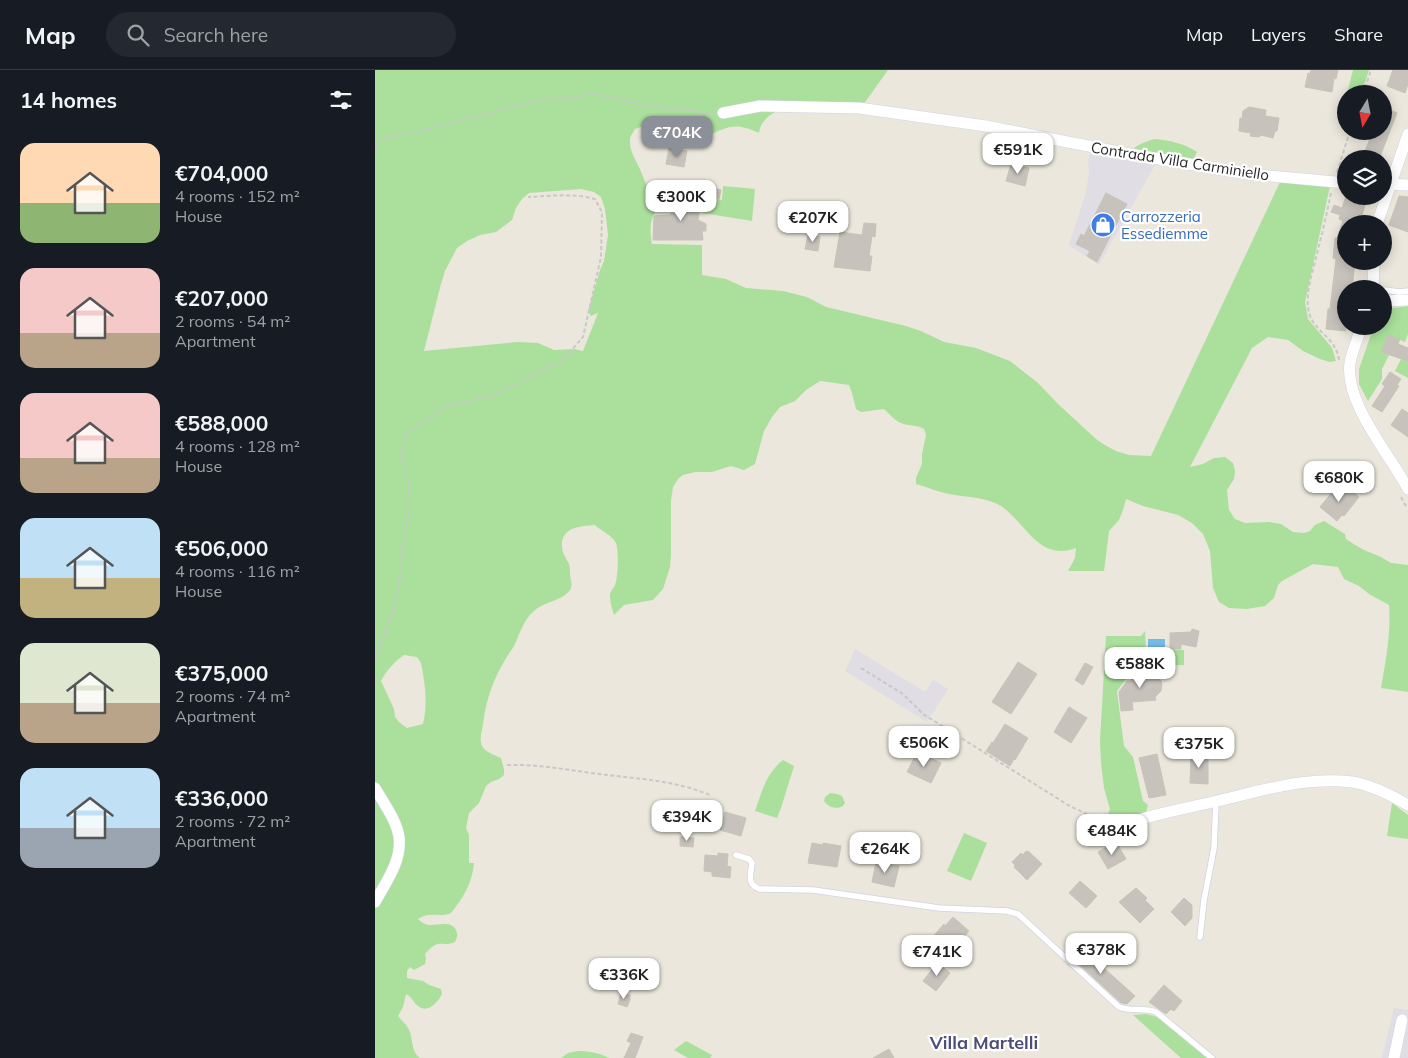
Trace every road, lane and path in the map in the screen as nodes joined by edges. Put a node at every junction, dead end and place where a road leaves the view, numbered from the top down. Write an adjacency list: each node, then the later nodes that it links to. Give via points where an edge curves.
1 (1371, 70): 2 (path)
2 (1366, 85)
3 (723, 114): 6 (path, via 647,106 598,94 534,100 426,130 379,139); 8 (street, Contrada Villa Carminiello, via 760,106 859,108 986,126 1248,174)
4 (1408, 134): 7 (street)
5 (1348, 140): 8 (path)
6 (375, 154)
7 (1392, 172)
8 (1333, 183): 9 (street, Contrada Villa Carminiello)
9 (1337, 183)
10 (1392, 184): 11 (street)
11 (1408, 185)
12 (528, 198): 19 (path, via 587,197 595,199 602,212 601,257 583,337 563,360 494,395 447,406 406,434 402,458 408,481 409,514 393,612)
13 (1392, 291): 14 (lane)
14 (1408, 291)
15 (1408, 300): 16 (street)
16 (1392, 301)
17 (1359, 335): 18 (street, via 1350,362 1350,384 1358,407)
18 (1408, 489)
19 (375, 660)
20 (861, 668): 26 (path, via 903,694 923,714 1069,806)
21 (507, 765): 23 (path, via 544,766 653,780 681,785)
22 (375, 788): 28 (street, via 392,818 399,836 399,849 394,868)
23 (712, 796)
24 (1216, 802): 25 (street, via 1304,782 1335,781 1362,784); 26 (street); 29 (lane, via 1214,848)
25 (1408, 805)
26 (1109, 826)
27 (736, 854): 31 (lane, via 752,863 751,884 755,888 813,890 939,908 1018,914 1119,1007 1157,1012)
28 (375, 902)
29 (1201, 937)
30 (1402, 1020): 32 (street)
31 (1212, 1058)
32 (1394, 1058)

